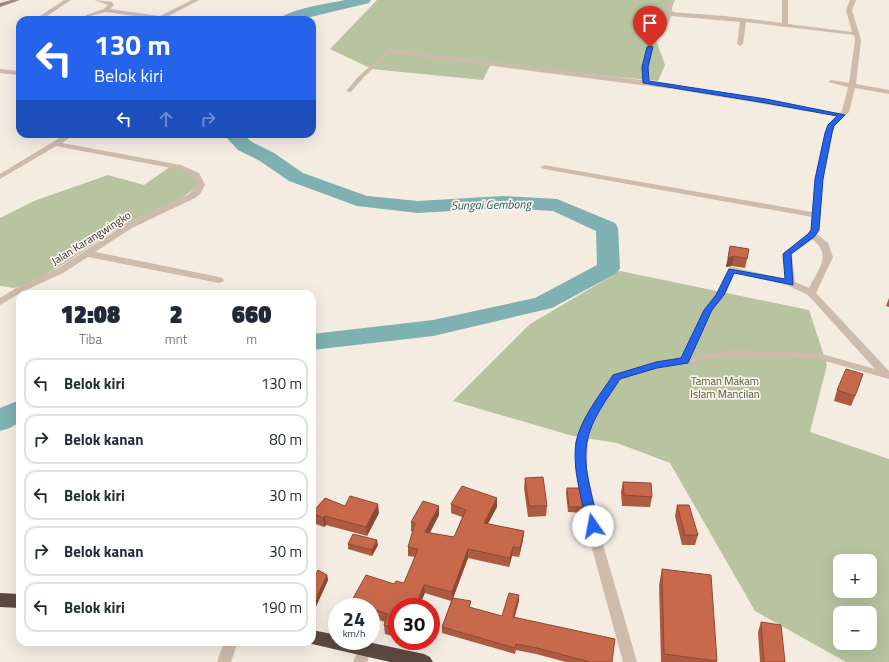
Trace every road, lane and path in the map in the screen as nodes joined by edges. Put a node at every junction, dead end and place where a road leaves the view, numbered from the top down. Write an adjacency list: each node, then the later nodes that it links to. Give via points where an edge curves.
1 (17, 0): 8 (street)
2 (68, 0): 11 (street)
3 (97, 0): 9 (street, via 110,3)
4 (196, 0): 14 (street)
5 (671, 0): 10 (street)
6 (785, 0): 16 (street)
7 (853, 0): 17 (street, via 848,10)
8 (0, 5)
9 (106, 10): 12 (street); 13 (street)
10 (668, 14): 15 (street); 21 (street, via 666,24 657,32 650,47 645,67)
11 (44, 16)
12 (88, 16)
13 (141, 16)
14 (164, 16)
15 (743, 20): 16 (street); 18 (street)
16 (785, 26): 17 (street)
17 (857, 34): 23 (street)
18 (740, 44)
19 (0, 71): 20 (street)
20 (16, 73)
21 (646, 82): 24 (street, via 389,51); 26 (street)
22 (831, 82): 23 (street)
23 (852, 86): 25 (street); 26 (street)
24 (349, 91)
25 (889, 92)
26 (842, 115): 31 (street, via 831,125 819,179)
27 (65, 138): 28 (street)
28 (56, 144): 30 (street); 33 (street, Jalan Karangwingko, via 178,167 200,179 200,188 192,196 129,226)
29 (544, 167): 31 (street)
30 (0, 177)
31 (816, 215): 32 (street)
32 (812, 236): 35 (street, via 787,254); 38 (street, via 825,245 828,257)
33 (89, 254): 34 (street); 36 (street, Jalan Karangwingko)
34 (219, 280)
35 (790, 283): 38 (street); 40 (street, via 732,270 720,295 708,310)
36 (19, 290)
37 (16, 292): 39 (street, Jalan Karangwingko)
38 (811, 293): 41 (street)
39 (0, 302)
40 (684, 360): 41 (street, via 731,354 818,356); 49 (street, via 616,377 591,416 582,442 582,469 596,540)
41 (888, 376)
42 (0, 600): 43 (highway)
43 (16, 601)
44 (316, 638): 46 (highway)
45 (230, 646): 47 (street)
46 (362, 655): 48 (highway)
47 (224, 662)
48 (424, 662)
49 (630, 662)

